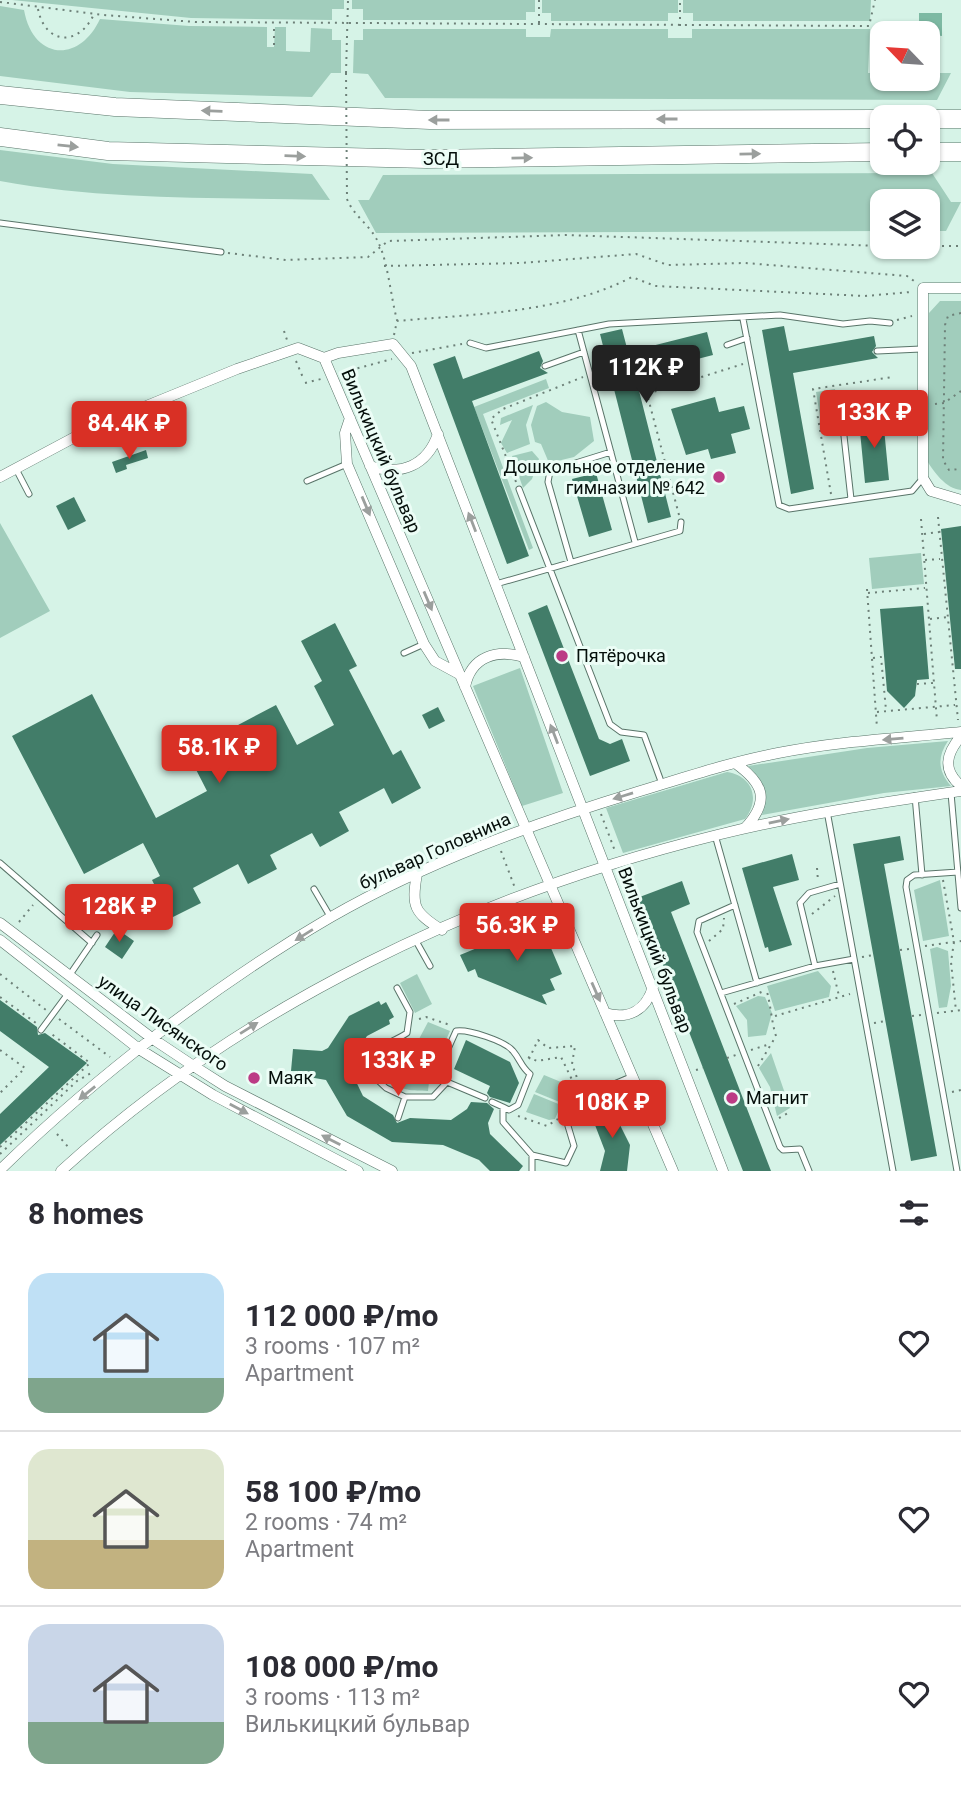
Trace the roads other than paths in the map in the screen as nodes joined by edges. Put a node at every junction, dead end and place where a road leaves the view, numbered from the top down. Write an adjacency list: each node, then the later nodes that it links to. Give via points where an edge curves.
1 (0, 95): 2 (highway, one-way to 1, via 430,120 115,107)
2 (870, 119)
3 (940, 119): 4 (highway)
4 (961, 119)
5 (0, 137): 6 (highway, ЗСД, one-way to 6, via 108,151 427,159)
6 (870, 152)
7 (940, 152): 8 (highway)
8 (961, 152)
9 (0, 223): 10 (lane)
10 (221, 252)
11 (961, 288): 20 (street, via 923,289)
12 (842, 315): 15 (lane)
13 (743, 319): 15 (lane, via 780,315); 16 (lane, via 609,324); 17 (lane)
14 (890, 323): 15 (lane)
15 (843, 324)
16 (578, 330): 18 (lane, via 486,348); 22 (lane)
17 (747, 338): 19 (lane); 37 (lane, via 779,505 789,509)
18 (470, 343)
19 (727, 345)
20 (921, 349): 21 (lane); 33 (street)
21 (877, 351)
22 (584, 352): 24 (lane); 28 (lane)
23 (324, 358): 26 (street, Вилькицкий бульвар); 27 (street, Вилькицкий бульвар, via 393,344 411,366); 31 (street, via 298,348 237,369 90,429)
24 (545, 366)
25 (891, 406): 37 (lane, via 841,409)
26 (350, 418): 29 (street, via 345,433); 30 (street, Вилькицкий бульвар)
27 (438, 434): 30 (street, via 429,453 408,468); 43 (street, Вилькицкий бульвар, one-way to 27)
28 (611, 452): 40 (lane); 41 (lane, via 550,471 548,482)
29 (348, 464): 34 (lane); 44 (street, one-way to 44)
30 (370, 466): 47 (street, Вилькицкий бульвар, one-way to 47)
31 (16, 469): 32 (street); 36 (lane)
32 (0, 477)
33 (923, 478): 37 (lane, via 912,491); 38 (street, via 931,491)
34 (307, 481)
35 (519, 489): 42 (lane)
36 (29, 494)
37 (851, 499)
38 (961, 500)
39 (681, 522): 40 (lane, via 680,531)
40 (635, 542): 41 (lane)
41 (571, 562): 42 (lane)
42 (548, 569): 43 (lane); 51 (lane, via 610,724 621,732 644,735)
43 (496, 584): 46 (street, Вилькицкий бульвар)
44 (424, 644): 45 (lane); 47 (street, via 435,660)
45 (404, 653)
46 (524, 657): 48 (street, via 504,653 485,657 471,669); 54 (street, Вилькицкий бульвар, one-way to 46)
47 (460, 675): 48 (street, Вилькицкий бульвар)
48 (465, 687): 56 (street, Вилькицкий бульвар)
49 (961, 734): 50 (street, бульвар Головнина, one-way to 50, via 817,746); 52 (street, via 947,761)
50 (736, 763): 51 (street, бульвар Головнина); 57 (street, via 752,776 761,794 761,807)
51 (662, 784): 54 (street, бульвар Головнина, one-way to 54)
52 (958, 790): 53 (street); 61 (lane)
53 (915, 796): 55 (street); 63 (lane)
54 (583, 810): 56 (street, бульвар Головнина); 60 (street, Вилькицкий бульвар)
55 (827, 811): 57 (street, one-way to 55); 65 (lane)
56 (525, 828): 62 (street, бульвар Головнина); 64 (street, Вилькицкий бульвар)
57 (745, 828): 58 (street)
58 (715, 835): 60 (street); 67 (lane)
59 (0, 863): 75 (lane)
60 (605, 866): 64 (street); 81 (street, Вилькицкий бульвар)
61 (958, 872): 63 (lane); 68 (lane)
62 (417, 874): 69 (street, бульвар Головнина); 71 (street, via 414,905)
63 (922, 875): 108 (lane, via 907,880 906,887)
64 (549, 885): 71 (street); 85 (street, Вилькицкий бульвар, one-way to 85)
65 (841, 887): 76 (lane); 78 (lane, via 819,890 800,903)
66 (314, 889): 69 (lane)
67 (735, 905): 80 (lane); 83 (lane, via 699,921 697,932)
68 (961, 908)
69 (331, 918): 87 (street, бульвар Головнина, one-way to 87)
70 (0, 923): 79 (street, улица Лисянского)
71 (442, 930): 74 (street)
72 (97, 935): 75 (lane)
73 (0, 940): 84 (street, улица Лисянского)
74 (416, 941): 77 (lane); 89 (street, one-way to 74, via 284,1006)
75 (92, 943): 79 (lane)
76 (854, 959): 78 (lane); 107 (lane)
77 (430, 966)
78 (815, 966): 80 (lane)
79 (69, 976): 87 (street, улица Лисянского)
80 (760, 982): 83 (lane)
81 (653, 987): 85 (street, via 636,1012); 105 (street, Вилькицкий бульвар)
82 (397, 988): 93 (lane, via 410,1012 407,1033 379,1047 371,1056 369,1072)
83 (721, 993): 106 (lane, via 780,1147 800,1149)
84 (67, 995): 86 (lane); 88 (street, улица Лисянского)
85 (605, 1013): 91 (street, Вилькицкий бульвар)
86 (42, 1029)
87 (153, 1040): 88 (street, бульвар Головнина); 89 (street, улица Лисянского)
88 (139, 1049): 90 (street, улица Лисянского); 99 (street, бульвар Головнина, one-way to 99)
89 (192, 1065): 90 (street); 102 (street, улица Лисянского, one-way to 89)
90 (180, 1074): 100 (street); 101 (street, улица Лисянского, one-way to 101)
91 (633, 1076): 98 (lane, via 574,1101 565,1116 574,1146 566,1163); 104 (street, Вилькицкий бульвар)
92 (447, 1082): 93 (lane, via 433,1097); 94 (lane); 96 (lane, via 439,1069 456,1031 467,1029 512,1049 530,1074 518,1105)
93 (405, 1097): 97 (lane)
94 (485, 1098)
95 (492, 1102): 96 (lane)
96 (503, 1107): 98 (lane, via 503,1122)
97 (398, 1118)
98 (532, 1155): 103 (lane)
99 (0, 1170)
100 (61, 1171)
101 (358, 1171)
102 (392, 1171)
103 (532, 1171)
104 (673, 1171)
105 (723, 1171)
106 (809, 1171)
107 (893, 1171)
108 (957, 1171)

